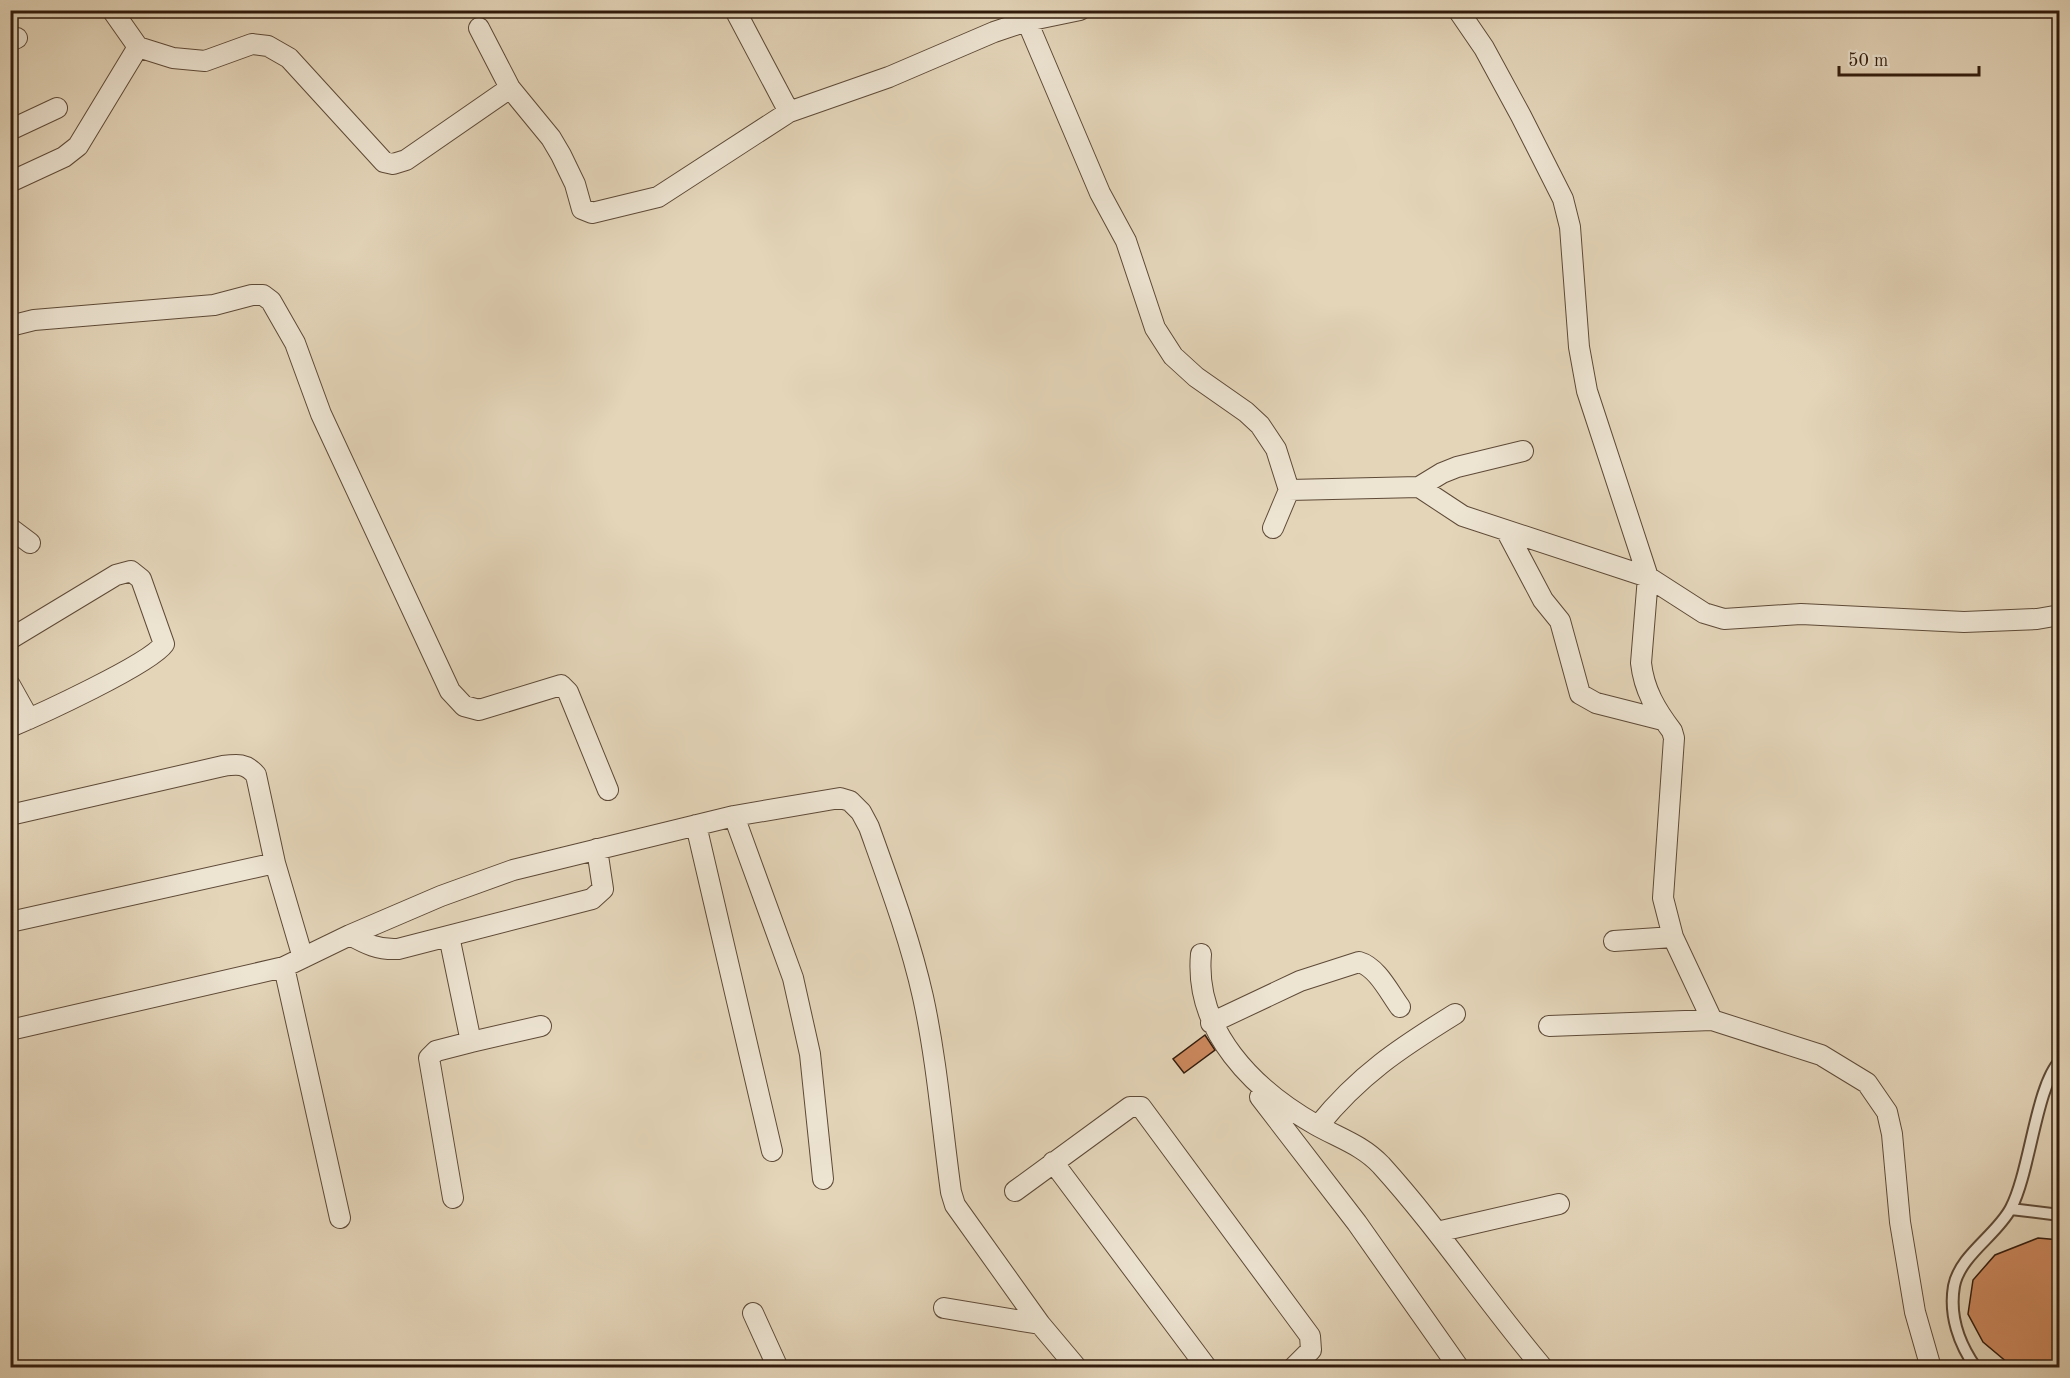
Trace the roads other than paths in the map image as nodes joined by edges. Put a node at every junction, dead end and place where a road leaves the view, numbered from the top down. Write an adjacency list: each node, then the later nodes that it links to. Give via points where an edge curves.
1 (112, 10): 7 (street)
2 (735, 10): 10 (street)
3 (1080, 10): 5 (street)
4 (1458, 10): 21 (street, via 1484,48 1563,199 1570,227 1579,347 1587,391)
5 (1028, 21): 10 (street); 16 (street, via 1100,193 1126,241 1155,328 1173,356 1260,425 1276,449)
6 (479, 28): 8 (street)
7 (138, 47): 8 (street, via 173,58 205,60 252,44 268,45 289,58 384,162 393,164 417,153); 12 (street, via 78,146 64,157)
8 (510, 88): 10 (street, via 551,138 575,184 582,209 592,213 658,197)
9 (57, 108): 11 (street)
10 (789, 112)
11 (10, 130)
12 (10, 182)
13 (10, 326): 28 (street, via 34,320 214,305 252,295 263,295 271,301 295,343 321,414 450,691 464,706 479,710 561,685 568,692)
14 (1523, 451): 15 (street, via 1456,467)
15 (1419, 487): 16 (street); 19 (street, via 1463,516)
16 (1289, 489): 18 (street)
17 (10, 528): 20 (street)
18 (1273, 528)
19 (1507, 532): 21 (street); 26 (street, via 1543,600 1560,621 1580,694 1596,703)
20 (30, 543)
21 (1648, 577): 22 (street, via 1704,613 1724,619 1801,614 1964,622 2037,620); 26 (street, via 1642,677)
22 (2060, 615)
23 (10, 639): 25 (street, via 116,575 131,571 141,579 164,637 164,644 156,652)
24 (10, 686): 25 (street)
25 (29, 719): 27 (street)
26 (1663, 720): 37 (street, via 1674,738 1663,875 1667,922)
27 (10, 727)
28 (608, 790)
29 (10, 815): 33 (street, via 238,764 249,767 255,775)
30 (734, 816): 31 (street); 54 (street, via 793,978 810,1054); 64 (street, via 840,798 850,801 861,812 906,935 923,995 951,1192 956,1205)
31 (696, 825): 32 (street); 52 (street)
32 (597, 849): 35 (street, via 513,870); 36 (street, via 603,889 592,899)
33 (275, 863): 34 (street); 40 (street)
34 (10, 922)
35 (350, 935): 36 (street, via 384,950); 40 (street)
36 (449, 936): 49 (street)
37 (1673, 937): 38 (street); 44 (street)
38 (1614, 942)
39 (1201, 954): 45 (street, via 1199,978)
40 (303, 958): 41 (street)
41 (284, 967): 48 (street); 60 (street)
42 (1400, 1007): 45 (street, via 1367,964 1359,962 1300,981)
43 (1455, 1014): 51 (street, via 1372,1069 1346,1091)
44 (1712, 1020): 47 (street); 71 (street, via 1821,1055 1867,1083 1887,1112 1908,1270)
45 (1208, 1025): 51 (street, via 1231,1054 1283,1105); 69 (street, via 1358,1223)
46 (541, 1026): 49 (street)
47 (1549, 1026)
48 (10, 1030)
49 (471, 1042): 56 (street, via 435,1051 429,1058)
50 (2060, 1060): 58 (lane, via 2044,1094)
51 (1318, 1126): 61 (street, via 1366,1151)
52 (772, 1151)
53 (1053, 1162): 55 (street); 67 (street); 68 (street, via 1130,1107 1141,1107 1310,1336 1311,1350)
54 (823, 1179)
55 (1015, 1191)
56 (453, 1198)
57 (1559, 1204): 61 (street)
58 (2011, 1209): 59 (lane); 72 (lane, via 1954,1283 1955,1328)
59 (2060, 1215)
60 (340, 1218)
61 (1437, 1232): 70 (street)
62 (944, 1308): 64 (street)
63 (753, 1313): 65 (street)
64 (1040, 1324): 66 (street)
65 (778, 1368)
66 (1077, 1368)
67 (1207, 1368)
68 (1293, 1368)
69 (1459, 1368)
70 (1543, 1368)
71 (1930, 1368)
72 (1976, 1368)

